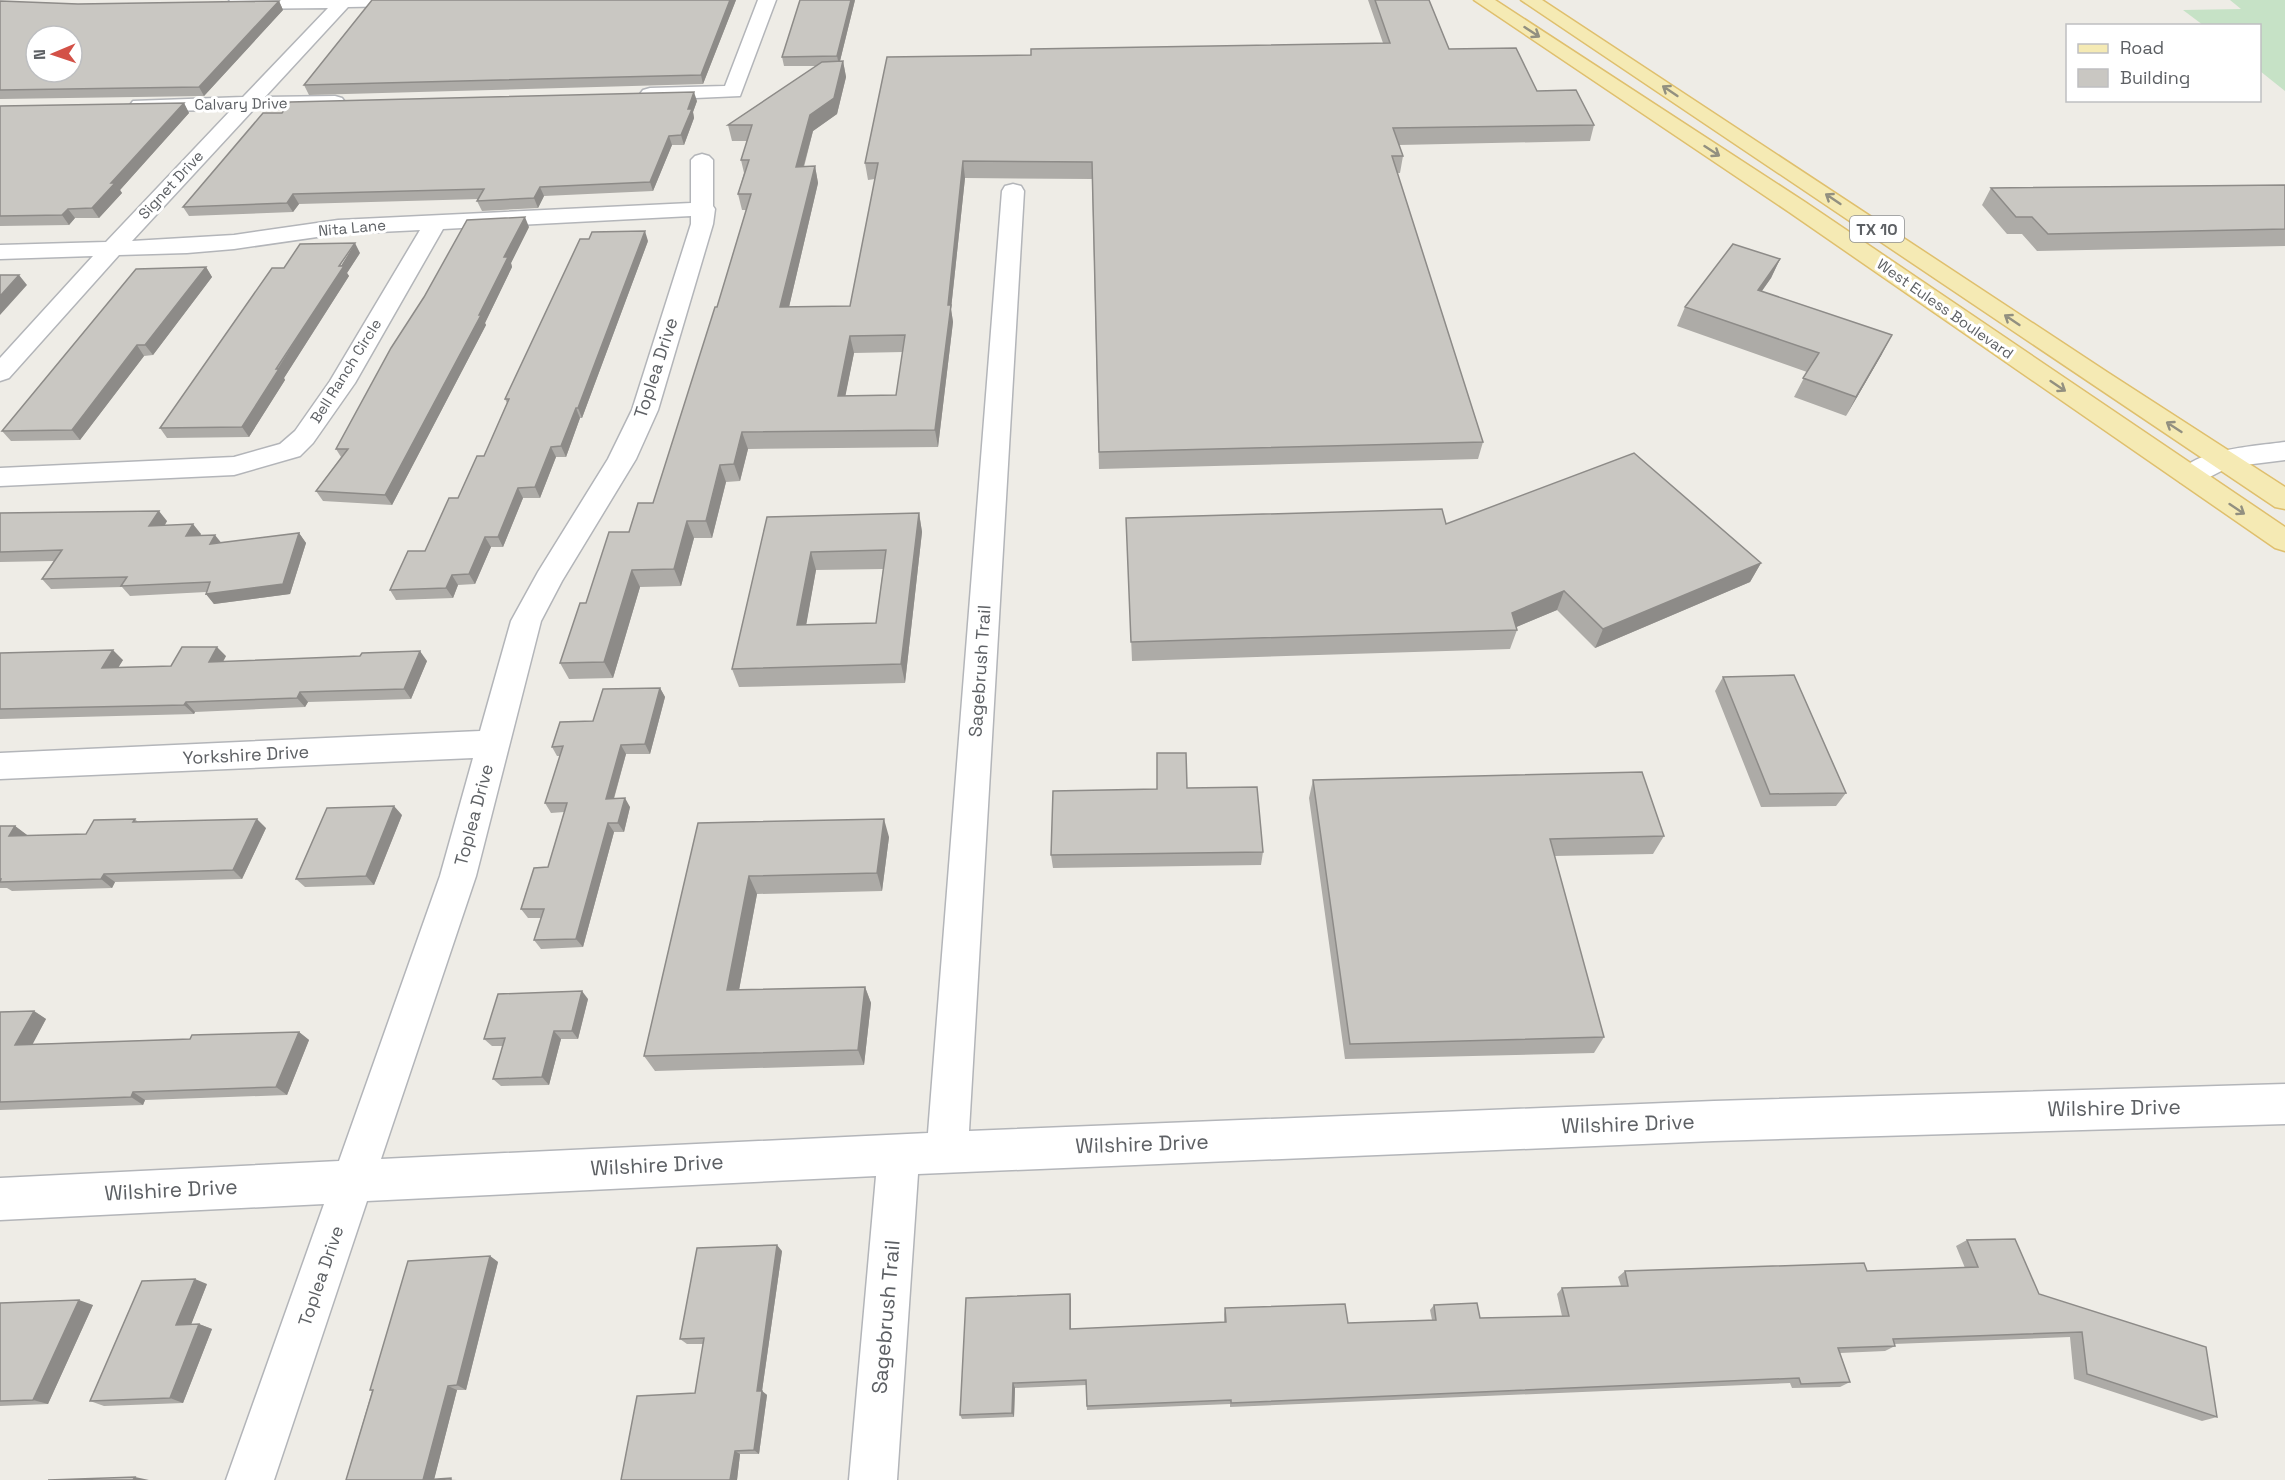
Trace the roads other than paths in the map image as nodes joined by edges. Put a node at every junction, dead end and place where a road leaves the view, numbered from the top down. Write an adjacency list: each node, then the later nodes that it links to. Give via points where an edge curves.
1 (461, 0): 5 (street)
2 (767, 0): 7 (street, via 733,92)
3 (1483, 0): 20 (main road, West Euless Boulevard / TX 10, one-way to 20, via 1797,207)
4 (1530, 0): 19 (main road, West Euless Boulevard / TX 10, one-way to 4)
5 (343, 2): 6 (street); 9 (street, Signet Drive)
6 (213, 5)
7 (626, 95)
8 (352, 102): 9 (street, Calvary Drive)
9 (245, 104): 10 (street, Calvary Drive); 15 (street, Signet Drive)
10 (117, 106)
11 (702, 160): 13 (street, Toplea Drive)
12 (1013, 191): 27 (street, Sagebrush Trail)
13 (704, 209): 14 (street, Nita Lane); 24 (street, Toplea Drive, via 645,410 622,459 526,621)
14 (436, 222): 15 (street, Nita Lane, via 338,227 234,242); 21 (street, Bell Ranch Circle, via 342,383 304,437 290,450 234,466)
15 (113, 248): 16 (street, Nita Lane); 17 (street, Signet Drive)
16 (0, 252)
17 (0, 374)
18 (2285, 451): 19 (street)
19 (2223, 459): 20 (street); 22 (main road, West Euless Boulevard / TX 10)
20 (2190, 476): 23 (main road, West Euless Boulevard / TX 10, one-way to 23)
21 (0, 477)
22 (2285, 500)
23 (2285, 541)
24 (492, 744): 25 (street, Yorkshire Drive); 29 (street, Toplea Drive, via 458,876)
25 (0, 766)
26 (2285, 1104): 27 (street, Wilshire Drive, via 1878,1114)
27 (947, 1152): 28 (street, Wilshire Drive)
28 (899, 1153): 29 (street, Wilshire Drive); 32 (street, Sagebrush Trail)
29 (354, 1181): 30 (street, Wilshire Drive); 31 (street, Toplea Drive)
30 (0, 1199)
31 (250, 1480)
32 (873, 1480)

